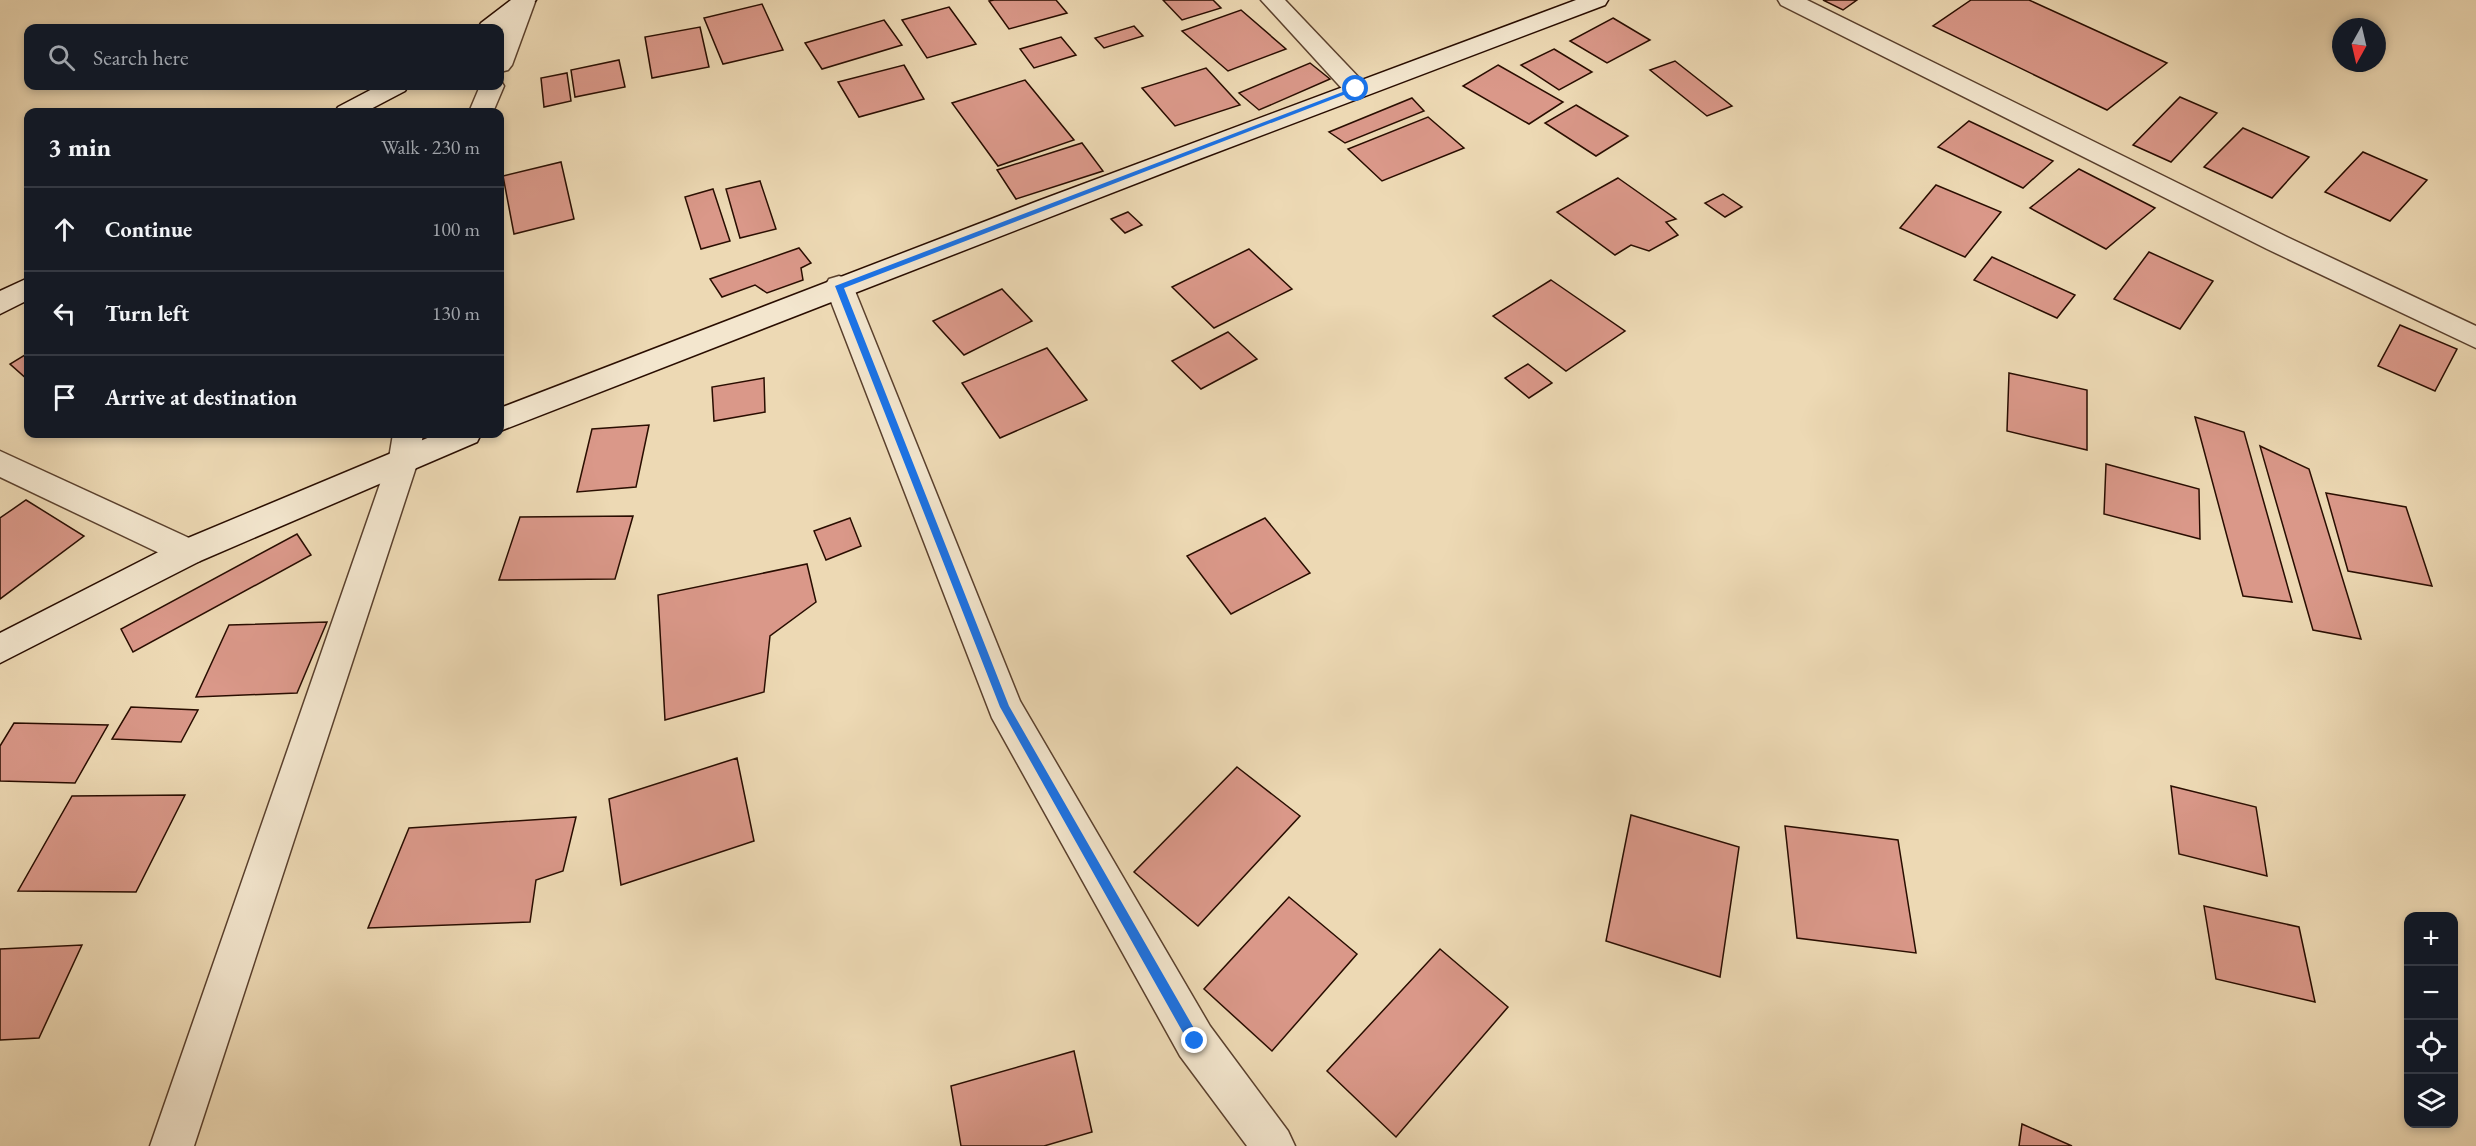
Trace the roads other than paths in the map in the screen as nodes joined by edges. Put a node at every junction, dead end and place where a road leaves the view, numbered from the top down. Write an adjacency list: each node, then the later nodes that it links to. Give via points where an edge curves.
1 (1272, 0): 7 (street)
2 (1597, 0): 7 (street)
3 (1789, 0): 15 (street)
4 (524, 1): 5 (street); 6 (street)
5 (494, 24)
6 (504, 54)
7 (1356, 89): 12 (street)
8 (388, 90): 10 (street)
9 (490, 90): 11 (street)
10 (355, 108)
11 (483, 108)
12 (839, 286): 16 (street); 23 (street, via 1005,707 1195,1041)
13 (24, 290): 14 (street)
14 (0, 304)
15 (2476, 338)
16 (504, 418)
17 (446, 438): 18 (street)
18 (406, 446): 20 (street); 22 (street)
19 (0, 463): 20 (street)
20 (188, 552): 21 (street)
21 (0, 649)
22 (172, 1146)
23 (1273, 1146)

